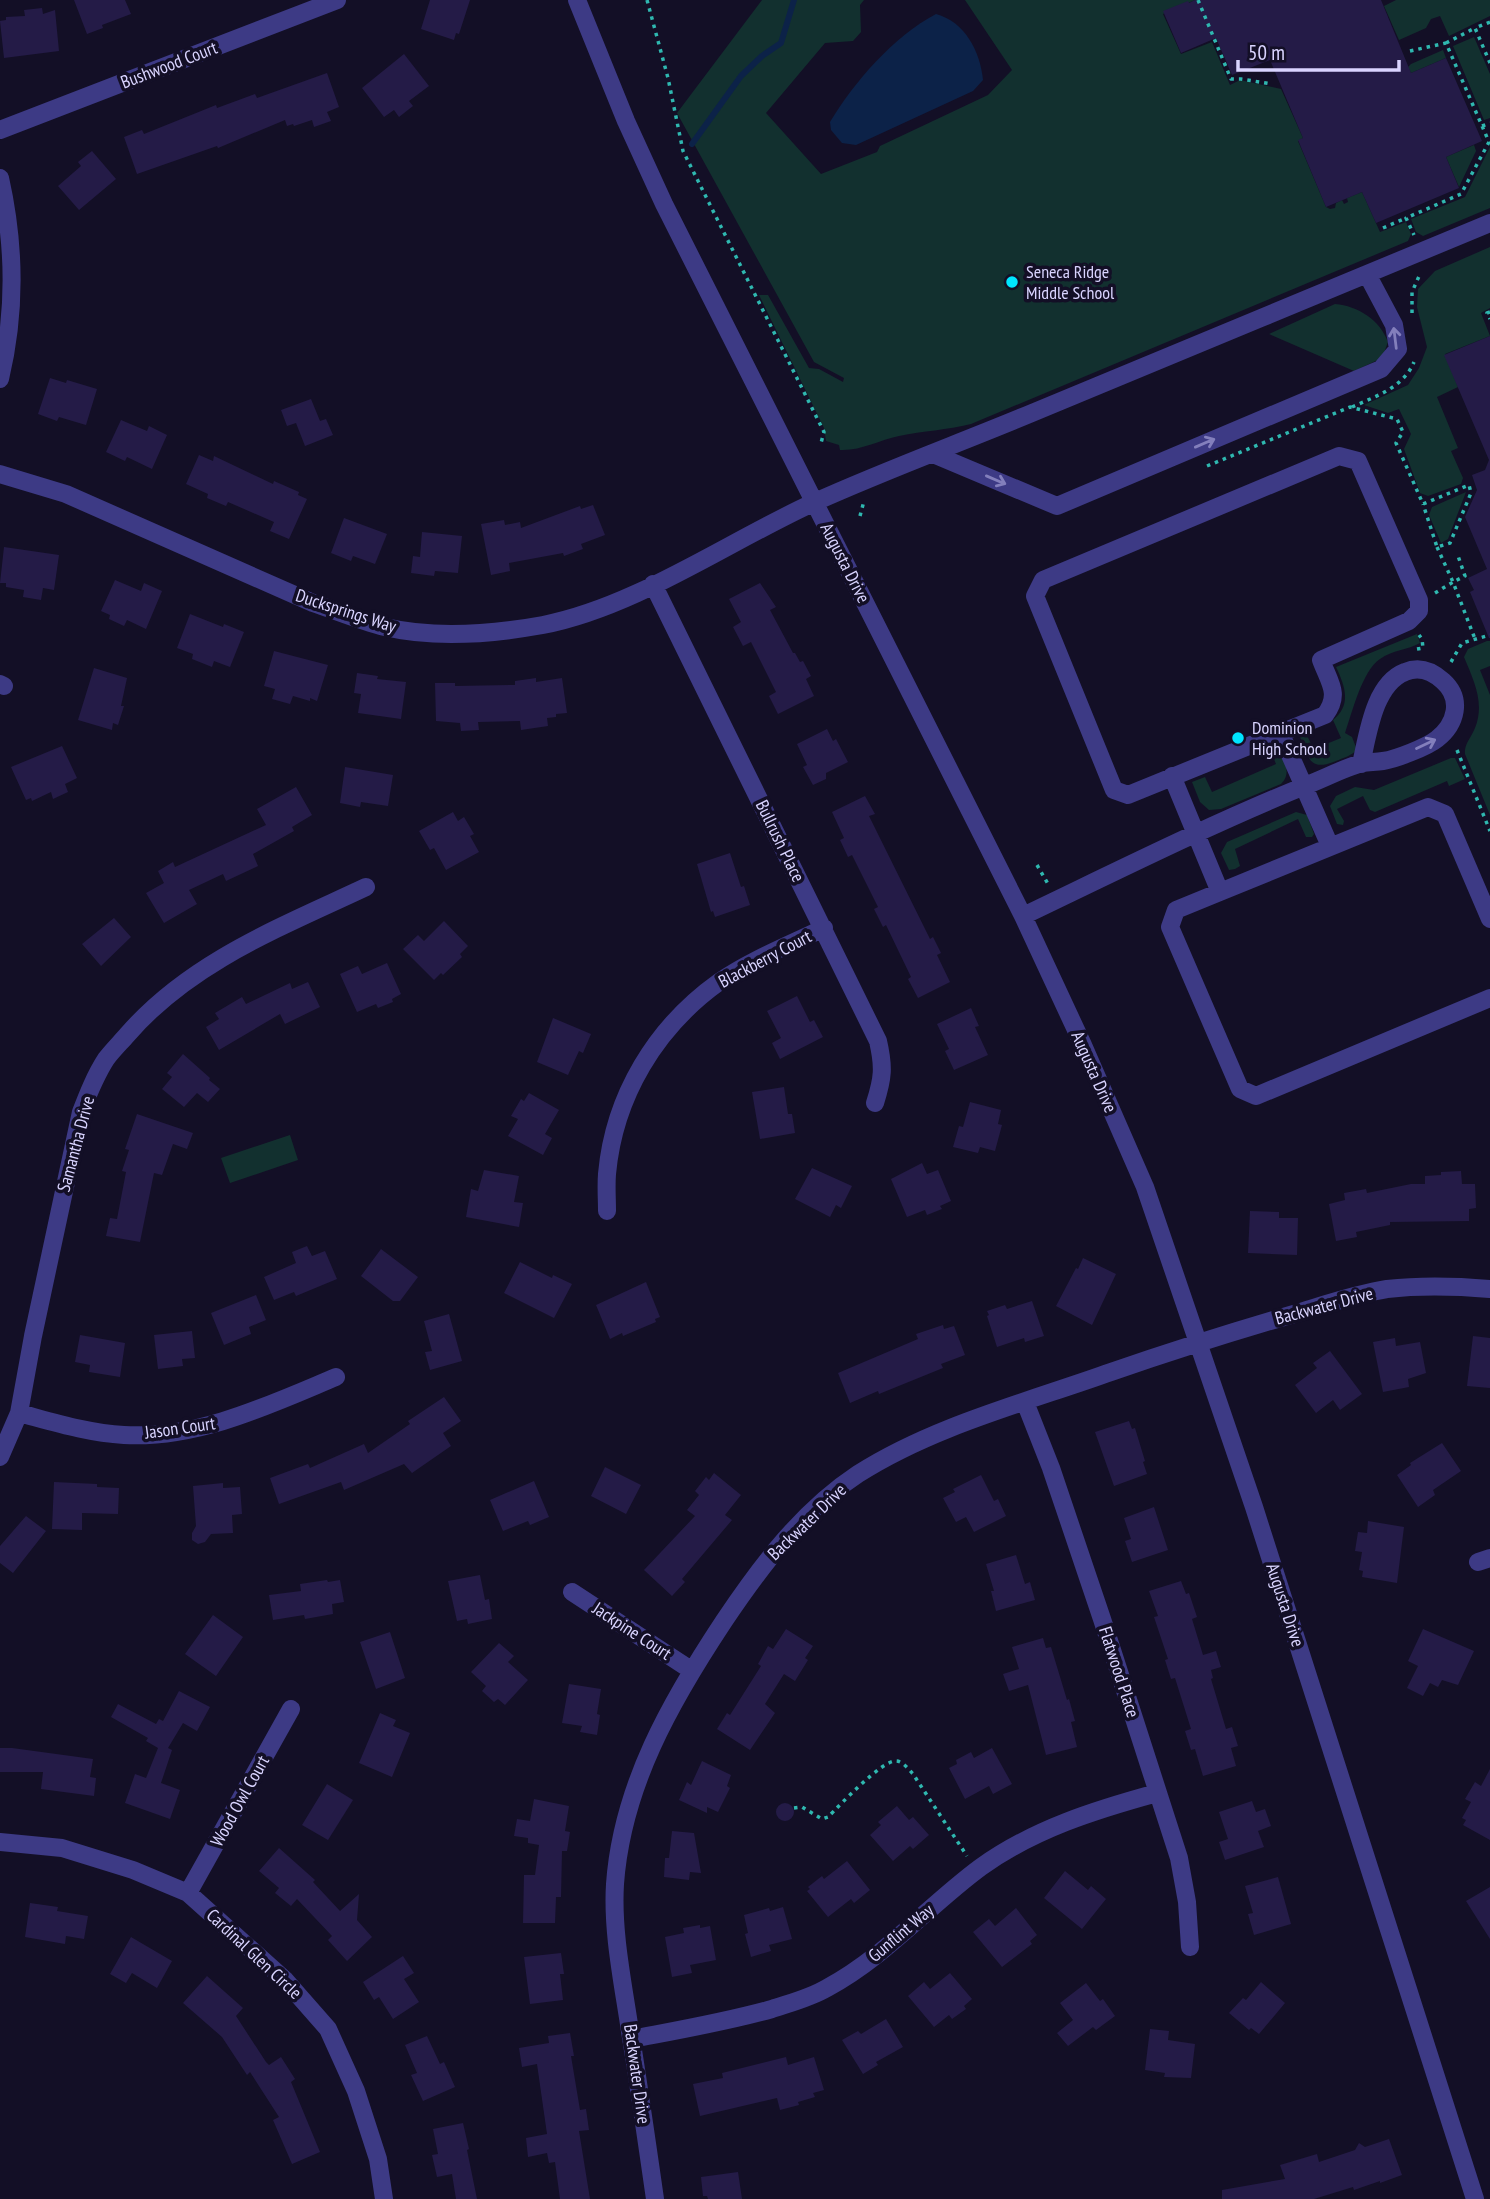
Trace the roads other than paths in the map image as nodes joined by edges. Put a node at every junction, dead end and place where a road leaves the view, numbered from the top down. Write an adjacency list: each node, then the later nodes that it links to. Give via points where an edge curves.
1 (337, 0): 3 (street, Bushwood Court)
2 (577, 0): 10 (street, Augusta Drive, via 664,204)
3 (0, 130)
4 (0, 178): 7 (street, via 13,279)
5 (1490, 223): 6 (street, Ducksprings Way)
6 (1367, 274): 8 (street, Ducksprings Way); 8 (street, one-way to 6, via 1057,506 1381,369 1398,349 1394,325)
7 (0, 379)
8 (933, 454): 10 (street, Ducksprings Way)
9 (0, 474): 11 (street, Ducksprings Way, via 66,494 313,603 388,627 459,634 512,630 582,615)
10 (814, 502): 11 (street, Ducksprings Way); 20 (street, Augusta Drive)
11 (653, 584): 22 (street, Bullrush Place)
12 (1280, 732): 14 (street); 14 (street, via 1325,715 1334,703 1321,660 1409,621 1419,611 1419,600 1358,461 1339,456 1043,580 1035,596 1114,790 1129,795); 15 (street)
13 (1361, 764): 13 (street, one-way to 13, via 1386,761 1434,742 1450,727 1454,696 1445,682 1429,670 1412,669 1394,676 1370,722); 15 (street)
14 (1172, 776): 16 (street)
15 (1304, 786): 16 (street); 17 (street)
16 (1197, 834): 19 (street); 20 (street)
17 (1331, 846): 19 (street); 21 (street, via 1428,807 1445,814)
18 (366, 887): 30 (street, Samantha Drive, via 205,967 138,1021 107,1058 81,1112)
19 (1220, 892): 23 (street, via 1176,910 1170,927 1240,1089 1256,1096)
20 (1023, 916): 27 (street, Augusta Drive, via 1145,1187)
21 (1490, 919)
22 (824, 928): 24 (street, Bullrush Place, via 878,1041 883,1078); 25 (street, Blackberry Court, via 720,981 667,1029 646,1057 617,1122 607,1175)
23 (1490, 998)
24 (875, 1103)
25 (607, 1211)
26 (1490, 1289): 27 (street, Backwater Drive, via 1444,1286 1361,1294)
27 (1198, 1342): 29 (street, Backwater Drive); 42 (street, Augusta Drive)
28 (335, 1377): 30 (street, Jason Court, via 225,1421 162,1433 124,1435)
29 (1026, 1402): 33 (street, Backwater Drive, via 902,1449 831,1495 758,1571); 35 (street, Flatwood Place)
30 (19, 1413): 31 (street, Samantha Drive)
31 (0, 1457)
32 (572, 1592): 33 (street, Jackpine Court)
33 (691, 1670): 39 (street, Backwater Drive, via 638,1778 619,1855 615,1913)
34 (291, 1709): 37 (street, Wood Owl Court)
35 (1157, 1793): 38 (street, Flatwood Place, via 1179,1858); 39 (street, Gunflint Way, via 1089,1812 1036,1835 977,1871 897,1940 826,1989 729,2022)
36 (0, 1842): 37 (street, Cardinal Glen Circle, via 62,1848)
37 (188, 1893): 40 (street, Cardinal Glen Circle, via 285,1980 328,2029 356,2091 378,2159)
38 (1190, 1947)
39 (632, 2039): 41 (street, Backwater Drive)
40 (384, 2199)
41 (655, 2199)
42 (1475, 2199)

